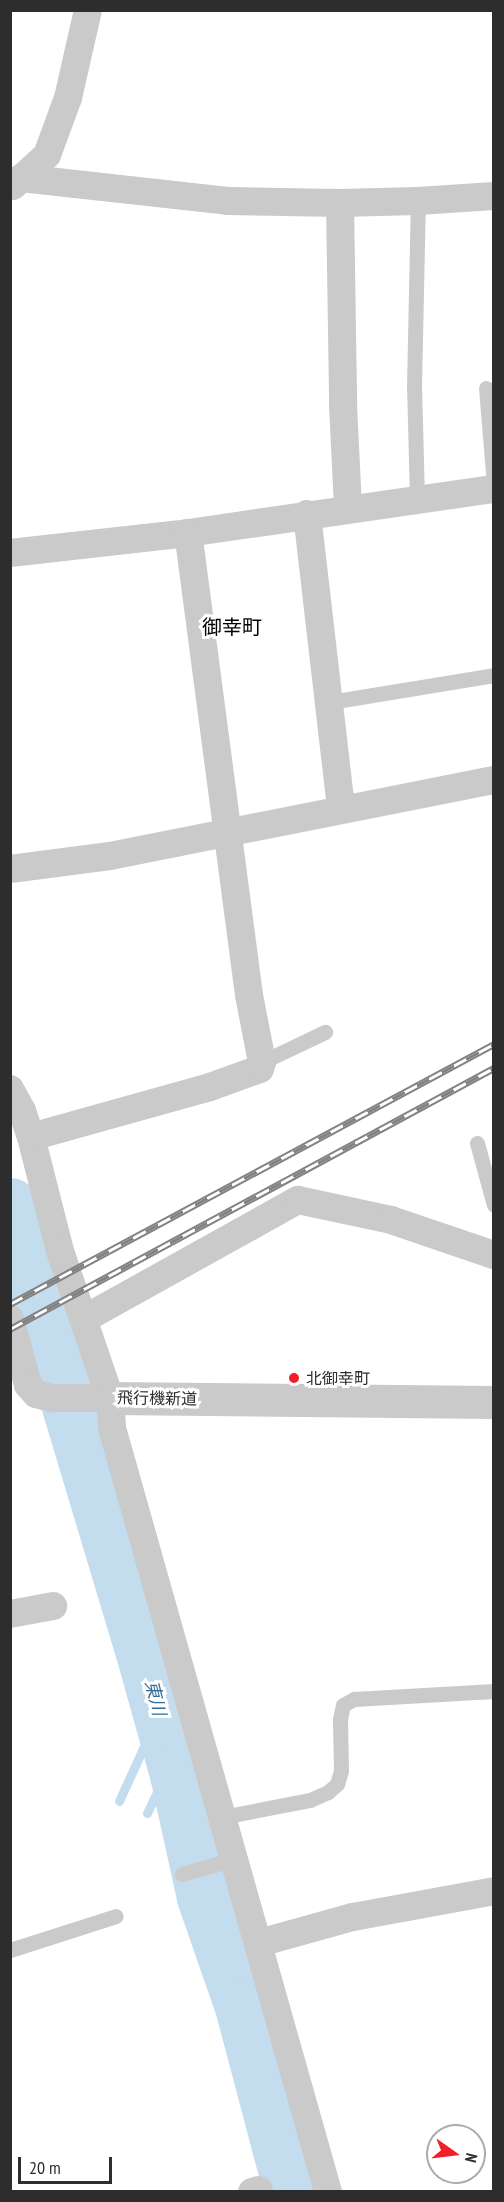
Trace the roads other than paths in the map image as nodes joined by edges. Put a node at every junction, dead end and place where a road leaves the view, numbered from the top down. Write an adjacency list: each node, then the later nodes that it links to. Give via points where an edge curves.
1 (88, 10): 2 (street, via 68,98 47,155)
2 (16, 183): 5 (street, via 228,201)
3 (494, 195): 4 (street)
4 (418, 201): 5 (street); 8 (lane, via 414,387)
5 (340, 203): 9 (street)
6 (486, 388): 7 (lane)
7 (494, 487): 8 (street)
8 (417, 499): 9 (street)
9 (348, 508): 10 (street)
10 (307, 514): 11 (street); 14 (street)
11 (188, 533): 12 (street); 17 (street)
12 (10, 553)
13 (494, 675): 14 (lane)
14 (330, 702): 16 (street)
15 (494, 780): 16 (street)
16 (341, 809): 17 (street)
17 (227, 832): 18 (street, via 110,856); 20 (street)
18 (10, 869)
19 (325, 1032): 20 (lane)
20 (262, 1062): 22 (street, via 260,1069 210,1087)
21 (10, 1089): 22 (street, 飛行機新道)
22 (31, 1137): 27 (street, 飛行機新道, via 60,1251)
23 (477, 1143): 24 (lane)
24 (494, 1205)
25 (494, 1255): 27 (street, via 391,1220 298,1200)
26 (10, 1319): 28 (street, via 28,1385 36,1394 51,1398)
27 (84, 1319): 28 (street, 飛行機新道)
28 (103, 1398): 29 (street, 飛行機新道); 33 (street)
29 (494, 1402)
30 (53, 1606): 31 (street)
31 (10, 1614)
32 (494, 1691): 33 (lane, via 354,1699 344,1705 340,1719 341,1771 337,1784 310,1800)
33 (222, 1817): 34 (street)
34 (233, 1860): 35 (lane); 38 (street)
35 (182, 1874)
36 (494, 1891): 38 (street, via 353,1917)
37 (116, 1916): 39 (lane)
38 (259, 1943): 40 (street)
39 (10, 1950)
40 (328, 2192)

